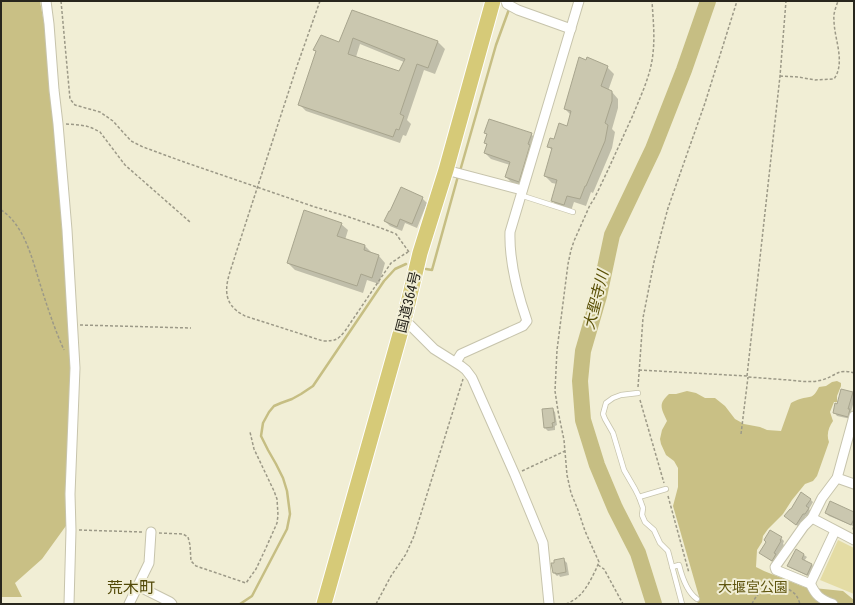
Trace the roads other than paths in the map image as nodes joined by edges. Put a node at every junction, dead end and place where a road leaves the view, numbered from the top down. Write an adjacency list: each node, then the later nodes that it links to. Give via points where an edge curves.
1 (46, 1): 25 (street, via 58,124 75,368)
2 (495, 1): 4 (street); 5 (highway, 国道364号)
3 (579, 1): 4 (street)
4 (572, 28): 6 (street)
5 (446, 170): 6 (street); 8 (highway, 国道364号, via 414,253)
6 (521, 192): 7 (lane); 9 (street, via 510,239 512,269 527,320 523,326 461,354)
7 (573, 212)
8 (404, 320): 9 (street, via 434,349); 28 (highway, 国道364号)
9 (456, 362): 29 (street, via 472,378 543,542)
10 (638, 393): 16 (lane, via 612,398 606,403 603,414 613,433 624,470)
11 (854, 416): 12 (street)
12 (853, 428): 13 (street)
13 (837, 478): 14 (street); 17 (street, via 822,498)
14 (854, 484)
15 (666, 489): 16 (lane)
16 (639, 497): 21 (lane, via 645,522 654,530 660,544 668,551)
17 (812, 518): 18 (street); 22 (street, via 776,567 776,570)
18 (835, 531): 20 (street); 22 (street)
19 (151, 532): 23 (street, via 149,563)
20 (854, 540)
21 (672, 567): 24 (lane, via 679,565 689,591); 30 (lane)
22 (810, 583): 31 (street, via 820,598)
23 (138, 586): 26 (street); 27 (street)
24 (697, 599)
25 (69, 604)
26 (129, 604)
27 (172, 604)
28 (324, 604)
29 (549, 604)
30 (682, 604)
31 (833, 604)

